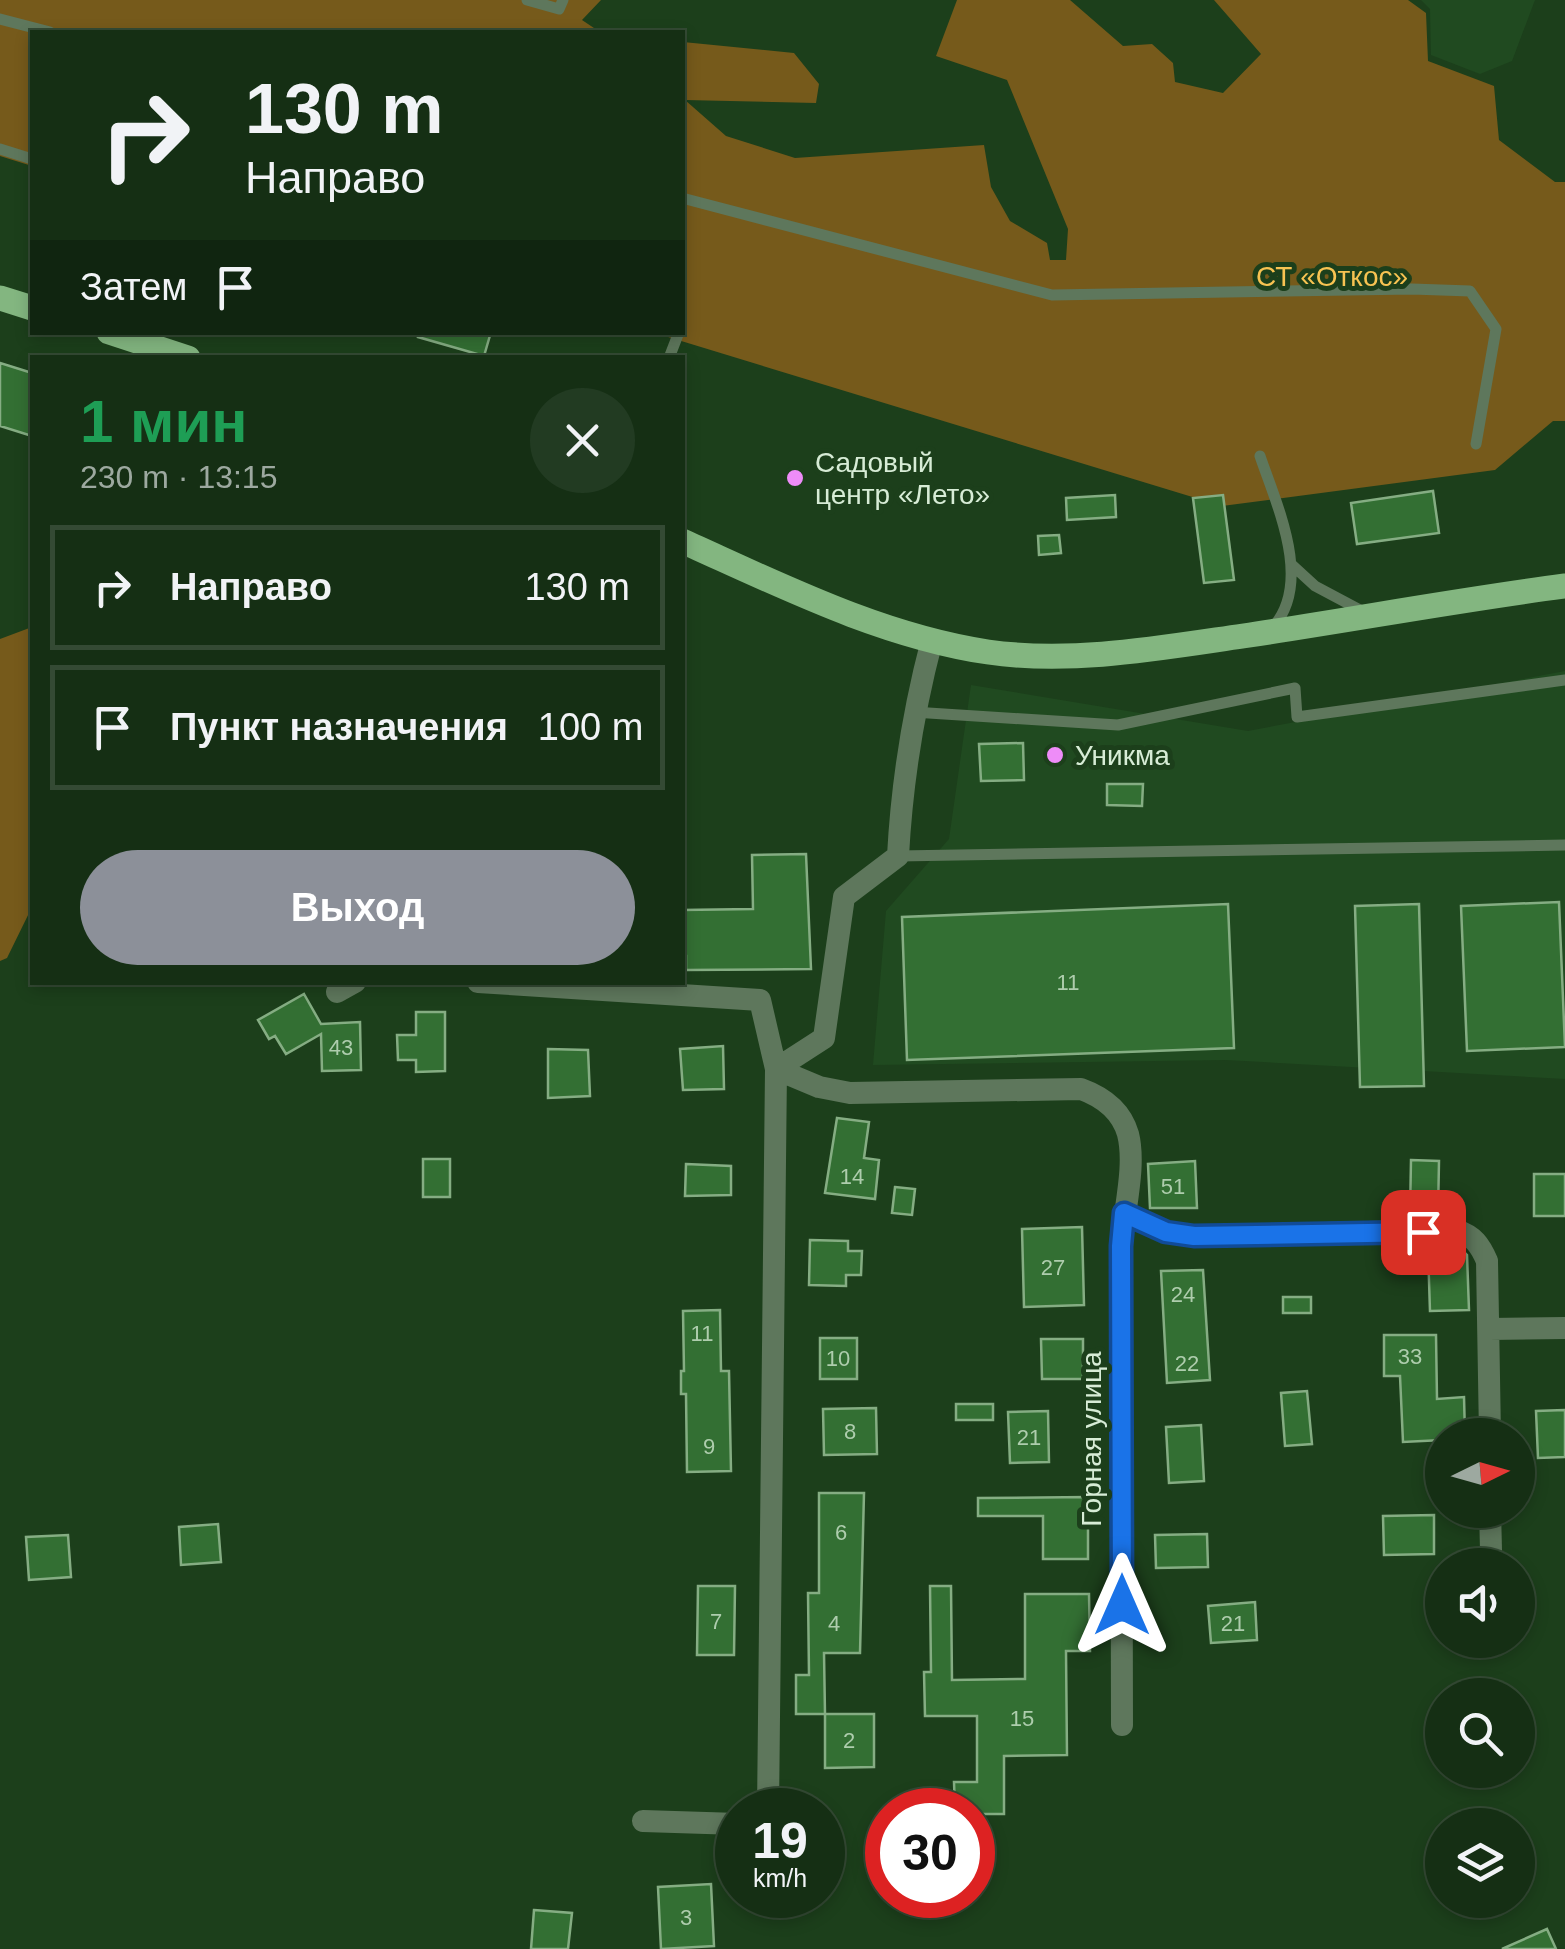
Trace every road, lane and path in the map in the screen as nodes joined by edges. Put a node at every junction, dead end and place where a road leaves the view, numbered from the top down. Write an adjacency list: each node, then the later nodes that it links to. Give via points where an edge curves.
1 (527, 0): 2 (lane, via 559,9)
2 (563, 0)
3 (0, 19): 4 (lane)
4 (42, 30)
5 (0, 149): 6 (lane)
6 (30, 159)
7 (685, 199): 12 (lane, via 1052,295 1470,291 1496,329)
8 (0, 298): 9 (main road)
9 (30, 307)
10 (118, 335): 11 (main road)
11 (179, 355)
12 (1476, 444)
13 (1260, 456): 15 (lane)
14 (685, 542): 19 (main road, via 812,599)
15 (1291, 564): 17 (lane, via 1314,586); 18 (lane, via 1289,605)
16 (1565, 586): 17 (main road)
17 (1373, 616): 18 (main road)
18 (1269, 632): 19 (main road, via 1041,656)
19 (932, 640): 21 (street)
20 (1565, 680): 21 (lane, via 1298,717 1295,688 1118,725)
21 (913, 712): 23 (street)
22 (1565, 845): 23 (lane)
23 (898, 856): 25 (street, via 844,898 824,1038)
24 (525, 985): 25 (street, via 760,1000)
25 (776, 1069): 26 (street, Горная улица, via 850,1092 1099,1095 1127,1132); 31 (street)
26 (1124, 1213): 27 (street, via 1194,1236 1456,1230 1479,1244 1487,1261); 30 (street, Горная улица)
27 (1489, 1328): 28 (street); 29 (street)
28 (1565, 1328)
29 (1490, 1418)
30 (1122, 1724)
31 (768, 1788)
32 (642, 1820): 33 (street)
33 (715, 1823)

